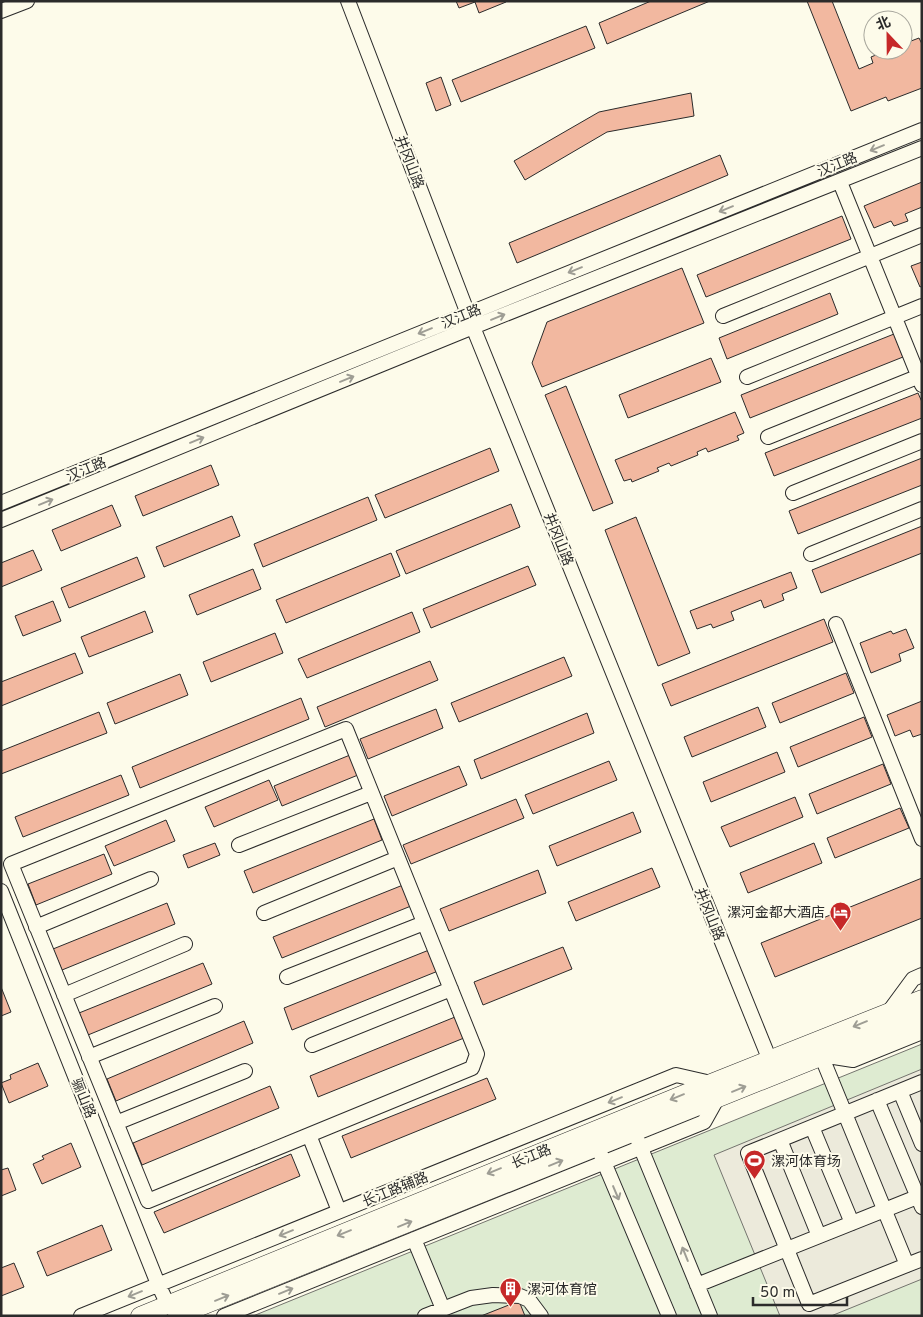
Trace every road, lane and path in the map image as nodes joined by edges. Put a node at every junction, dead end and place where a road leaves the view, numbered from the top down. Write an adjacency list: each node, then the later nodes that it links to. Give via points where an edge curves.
1 (27, 1): 3 (street)
2 (348, 1): 10 (street, 井冈山路)
3 (1, 11)
4 (922, 130): 10 (street, 汉江路, one-way to 10)
5 (922, 148): 6 (street, 汉江路)
6 (840, 182): 8 (street); 13 (street, 汉江路, one-way to 6)
7 (922, 235): 8 (street)
8 (869, 257): 11 (street); 12 (street)
9 (922, 306): 12 (street)
10 (468, 313): 13 (street, 井冈山路); 19 (street, 汉江路, one-way to 19)
11 (723, 316)
12 (894, 317): 14 (street); 15 (street)
13 (473, 327): 21 (street, 汉江路, one-way to 13); 46 (street, 井冈山路)
14 (747, 376)
15 (921, 379): 16 (street)
16 (768, 437)
17 (922, 440): 18 (street)
18 (793, 493)
19 (1, 503)
20 (922, 509): 22 (street)
21 (1, 520)
22 (811, 554)
23 (836, 624): 25 (street)
24 (371, 793): 26 (street); 27 (street); 32 (street, via 346,729 337,732 11,864)
25 (922, 839)
26 (239, 845)
27 (398, 858): 30 (street); 31 (street)
28 (151, 879): 32 (street)
29 (1, 891): 71 (street, 骊山路)
30 (264, 912)
31 (424, 923): 35 (street); 36 (street)
32 (36, 927): 37 (street)
33 (185, 944): 37 (street)
34 (922, 975): 40 (street, via 912,979)
35 (286, 977)
36 (451, 989): 43 (street); 56 (street, via 476,1054 472,1068)
37 (64, 995): 45 (street)
38 (922, 999): 40 (main road, 长江路)
39 (215, 1006): 45 (street)
40 (888, 1013): 46 (main road, 长江路, one-way to 46)
41 (922, 1016): 44 (main road, 长江路)
42 (922, 1032): 44 (street, via 853,1060)
43 (312, 1045)
44 (822, 1055): 46 (main road, 长江路); 52 (street)
45 (89, 1057): 53 (street)
46 (772, 1067): 49 (main road, 长江路)
47 (244, 1071): 53 (street)
48 (922, 1082): 50 (street)
49 (714, 1090): 55 (main road, 长江路); 57 (main road, 长江路, one-way to 57); 60 (street, via 704,1122); 64 (street, 长江路辅路, one-way to 64, via 676,1075)
50 (900, 1091): 51 (street); 59 (street)
51 (877, 1100): 52 (street); 62 (street)
52 (845, 1114): 54 (street); 63 (street)
53 (116, 1124): 56 (street, via 148,1201)
54 (812, 1127): 58 (street); 65 (street)
55 (634, 1131): 57 (main road, 长江路); 60 (street)
56 (309, 1135): 64 (street)
57 (594, 1139): 61 (street); 74 (main road, 长江路)
58 (780, 1140): 66 (street); 68 (street, via 748,1153)
59 (922, 1144)
60 (641, 1148): 61 (street); 72 (street, one-way to 60)
61 (604, 1163): 67 (street); 80 (street, one-way to 80)
62 (920, 1199): 63 (street)
63 (884, 1210): 65 (street); 70 (street)
64 (339, 1211): 71 (street, 长江路辅路, one-way to 71)
65 (852, 1223): 66 (street)
66 (819, 1236): 68 (street)
67 (414, 1239): 73 (street); 77 (street, one-way to 67)
68 (786, 1249): 70 (street, via 809,1304); 72 (street)
69 (922, 1259): 70 (street)
70 (907, 1265)
71 (158, 1284): 74 (street, 骊山路); 75 (street, 长江路辅路, one-way to 75)
72 (697, 1285): 81 (street)
73 (443, 1309): 78 (street); 79 (street, via 471,1298 520,1296 529,1300)
74 (172, 1310): 76 (main road, 长江路)
75 (81, 1316)
76 (140, 1316)
77 (224, 1316)
78 (425, 1316)
79 (541, 1316)
80 (669, 1316)
81 (710, 1316)

